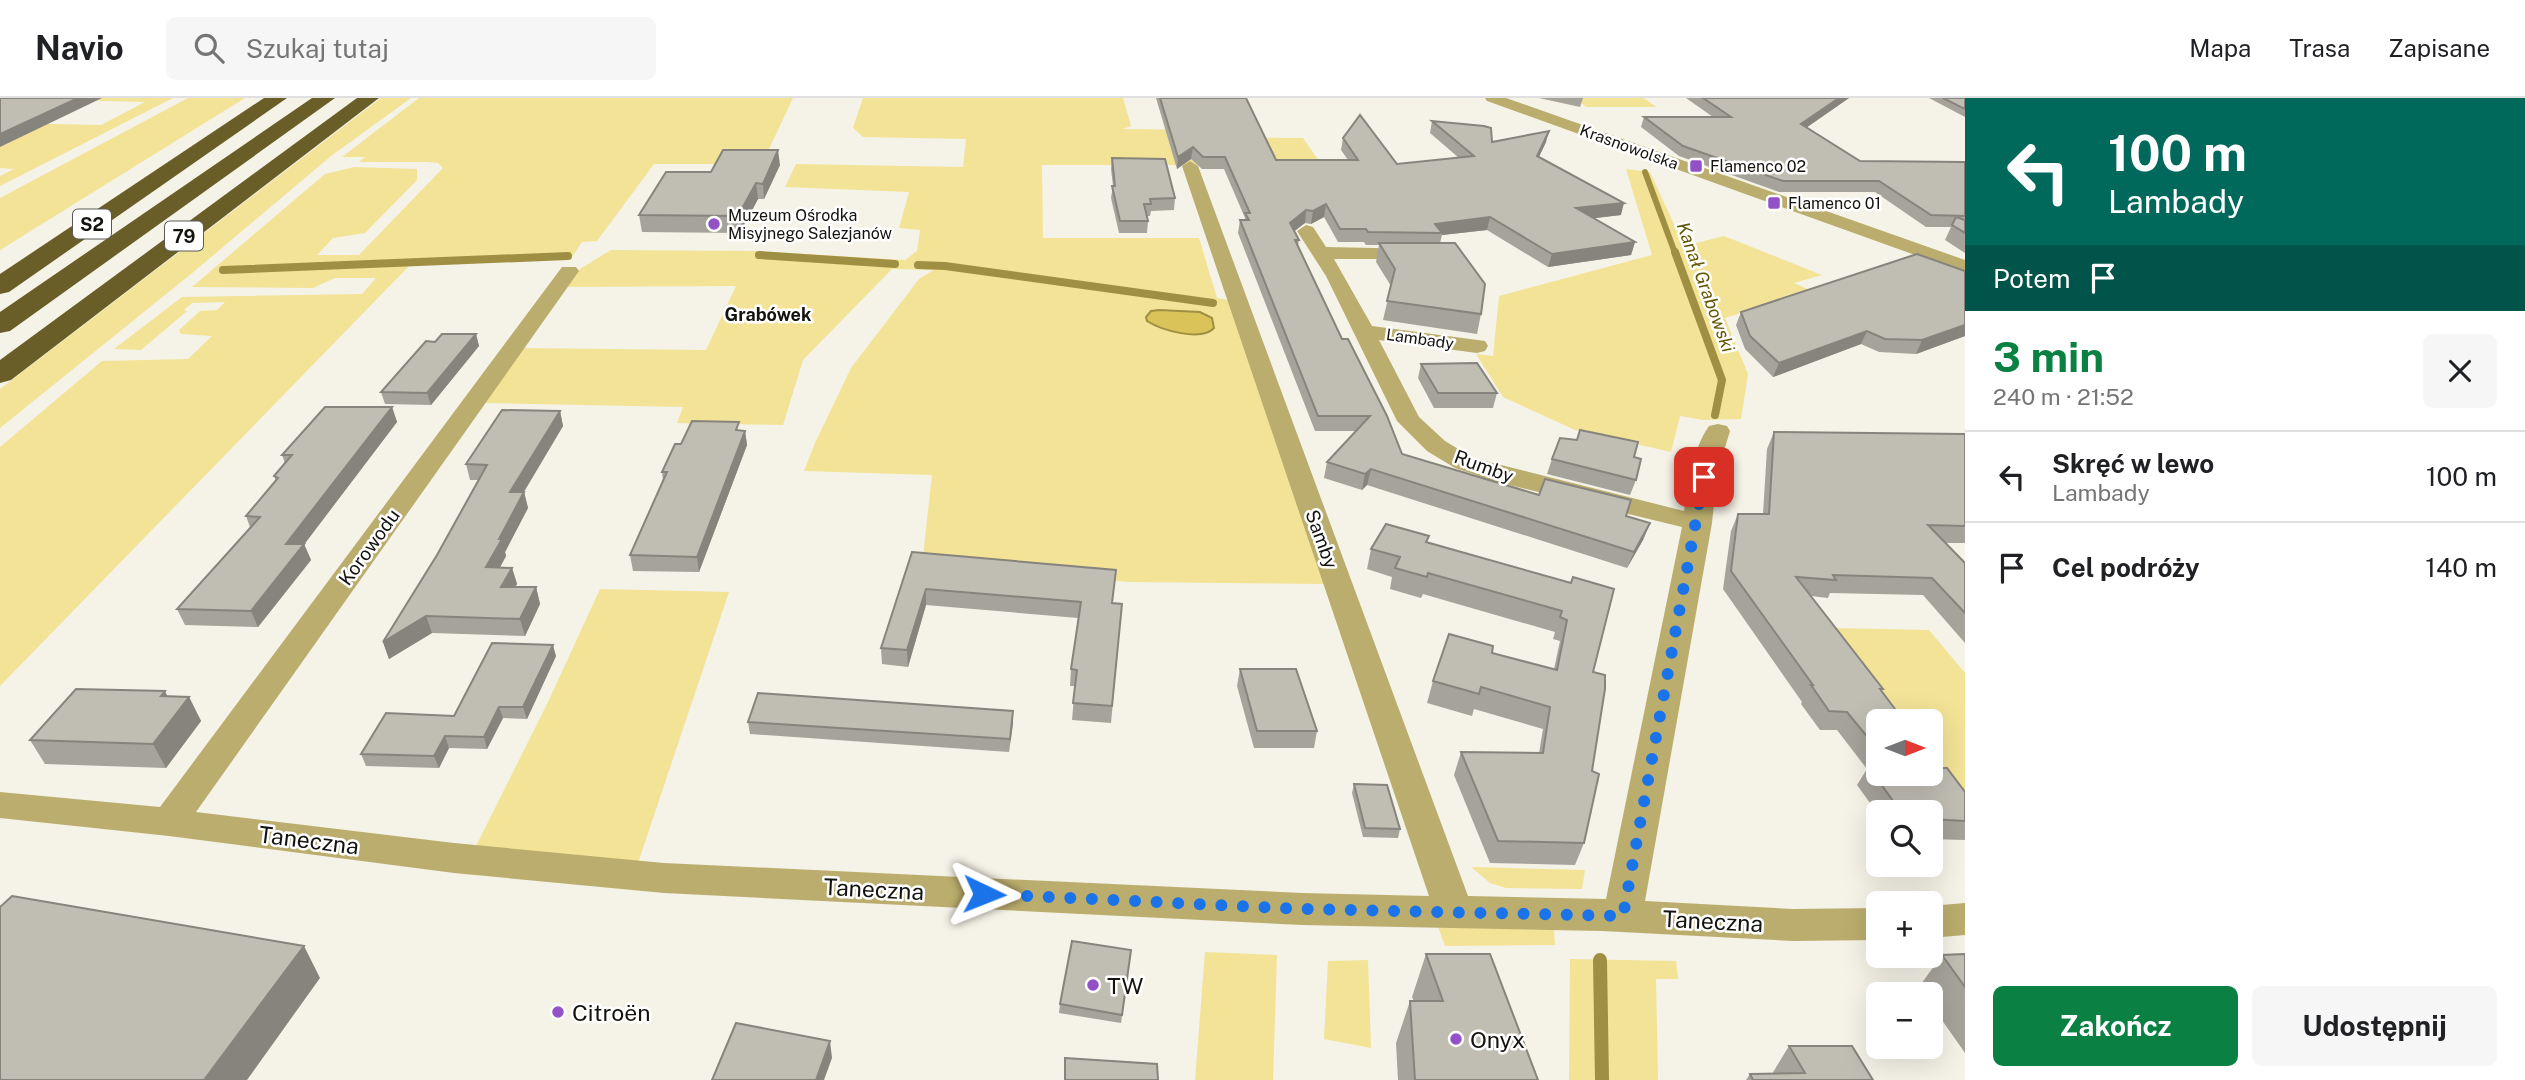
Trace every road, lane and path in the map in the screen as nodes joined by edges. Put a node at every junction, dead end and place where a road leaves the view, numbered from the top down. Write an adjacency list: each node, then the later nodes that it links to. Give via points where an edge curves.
1 (277, 98): 5 (highway, S2)
2 (325, 98): 14 (highway, S2)
3 (369, 98): 17 (highway, 79)
4 (1492, 98): 11 (street, Krasnowolska)
5 (184, 161): 10 (highway); 13 (highway, S2)
6 (1190, 166): 22 (street, Samby)
7 (1306, 232): 8 (street, Rumby)
8 (1322, 253): 9 (street); 15 (street, Rumby)
9 (1438, 253)
10 (0, 262)
11 (1965, 267)
12 (569, 271): 21 (street, Korowodu)
13 (0, 286)
14 (0, 325)
15 (1363, 331): 16 (street, Lambady); 19 (street, Rumby, via 1409,421 1464,463)
16 (1477, 346)
17 (0, 374)
18 (1718, 431): 19 (street, via 1707,452)
19 (1698, 523): 23 (street)
20 (0, 805): 21 (street, Taneczna)
21 (169, 822): 22 (street, Taneczna, via 454,858 664,878)
22 (1454, 912): 23 (street, Taneczna)
23 (1623, 916): 26 (street, Taneczna)
24 (1965, 919): 25 (street)
25 (1943, 921)
26 (1866, 924)

